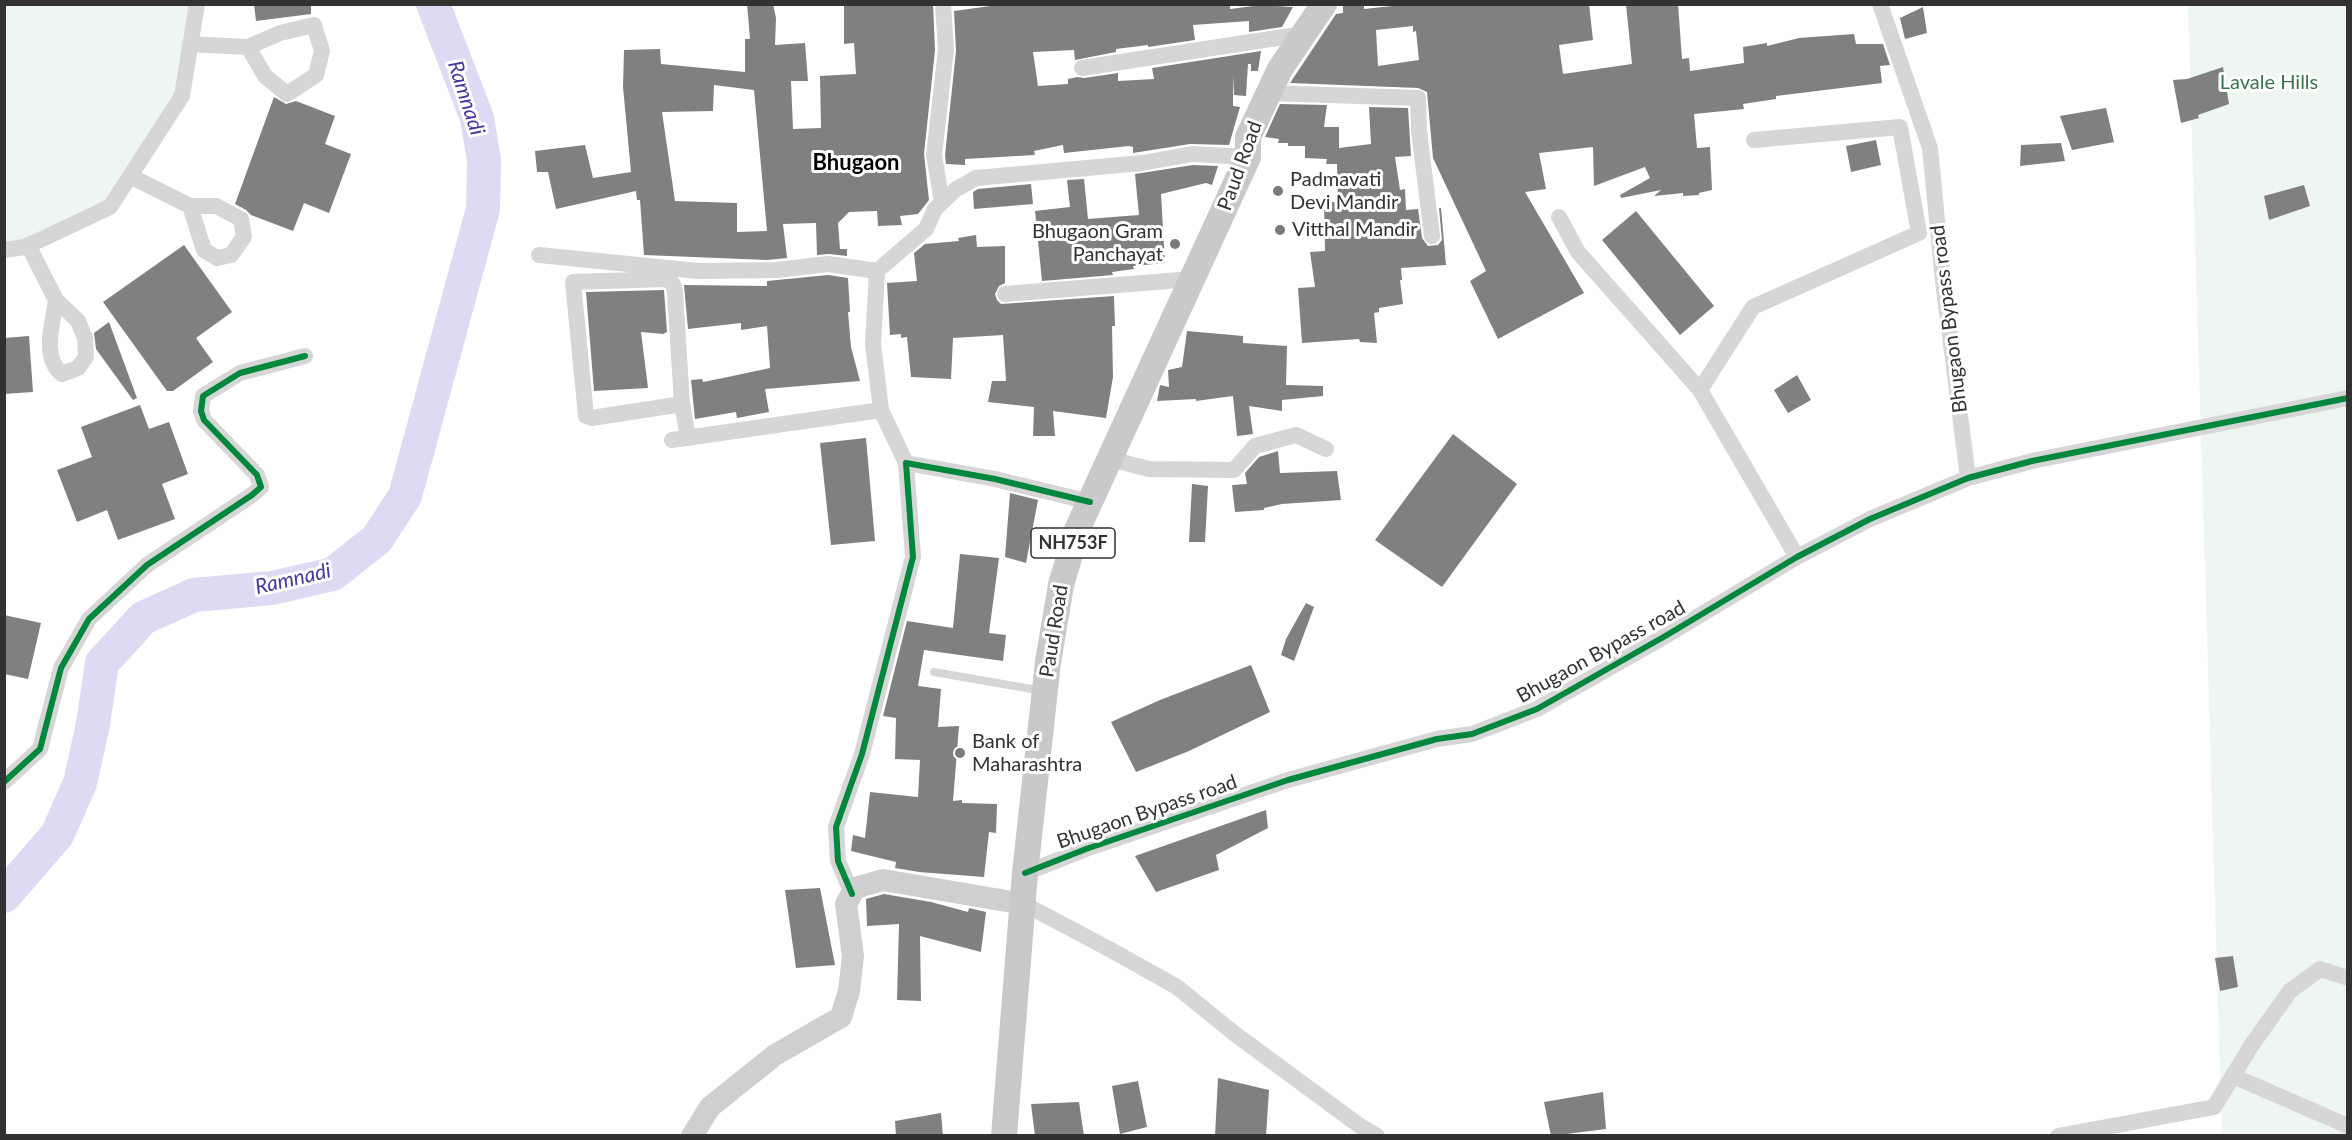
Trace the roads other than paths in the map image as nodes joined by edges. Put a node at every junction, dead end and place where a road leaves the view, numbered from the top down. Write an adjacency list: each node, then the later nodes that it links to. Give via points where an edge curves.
1 (197, 4): 6 (street)
2 (943, 4): 13 (street, via 946,50 934,155)
3 (1324, 4): 5 (main road, Paud Road / NH753F)
4 (1880, 4): 32 (street, Bhugaon Bypass road, via 1930,148)
5 (1303, 34): 8 (street); 9 (main road, Paud Road / NH753F)
6 (190, 44): 7 (street); 12 (street, via 182,96)
7 (248, 47): 7 (street, via 280,33 314,25 322,51 316,75 287,94 265,76)
8 (1082, 68)
9 (1269, 93): 11 (main road, Paud Road / NH753F, via 1248,137); 16 (street, via 1418,98)
10 (1754, 140): 25 (street, via 1900,127 1919,233 1753,307)
11 (1248, 157): 13 (street, via 1192,154 1142,163 976,178); 21 (main road, Paud Road / NH753F)
12 (130, 177): 14 (street); 17 (street, via 110,207)
13 (942, 202): 20 (street, via 926,229)
14 (190, 206)
15 (1559, 217): 25 (street, via 1578,252)
16 (1432, 236)
17 (28, 245): 18 (street); 23 (street)
18 (4, 250)
19 (539, 255): 20 (street, via 698,272 828,264)
20 (877, 271): 28 (street, via 873,344)
21 (1193, 279): 22 (street); 30 (main road, Paud Road / NH753F)
22 (1005, 294)
23 (56, 300)
24 (305, 356): 37 (street, via 240,373 203,396 204,420 257,475 261,487 147,565 89,619 61,668 40,749)
25 (1700, 390): 34 (street)
26 (2348, 398): 32 (street, via 2032,461)
27 (682, 404): 27 (street, via 673,284 667,279 573,282 586,416); 28 (street, via 680,439)
28 (881, 410): 31 (street)
29 (1326, 448): 30 (street, via 1296,435 1255,446 1234,470 1149,469)
30 (1110, 459): 33 (main road, Paud Road / NH753F)
31 (906, 463): 33 (street); 39 (street, via 913,558 862,754 836,827 838,861)
32 (1968, 478): 34 (street, Bhugaon Bypass road, via 1870,519)
33 (1090, 502): 36 (main road, Paud Road / NH753F, via 1060,585)
34 (1797, 557): 38 (street, Bhugaon Bypass road, via 1537,709 1472,734 1437,739 1288,780)
35 (934, 672): 36 (lane)
36 (1045, 692): 38 (main road, Paud Road / NH753F)
37 (4, 782)
38 (1025, 873): 40 (main road, Paud Road / NH753F)
39 (852, 894): 40 (street, via 855,888 883,880); 44 (street, via 846,904 853,956 841,1017 775,1055 747,1077 711,1107)
40 (1023, 904): 45 (main road, Paud Road / NH753F); 46 (street, via 1177,987 1235,1034)
41 (2348, 978): 42 (street, via 2320,969 2290,991)
42 (2233, 1076): 43 (street); 47 (street, via 2214,1107)
43 (2348, 1125)
44 (692, 1136)
45 (1004, 1136)
46 (1377, 1136)
47 (2058, 1136)

